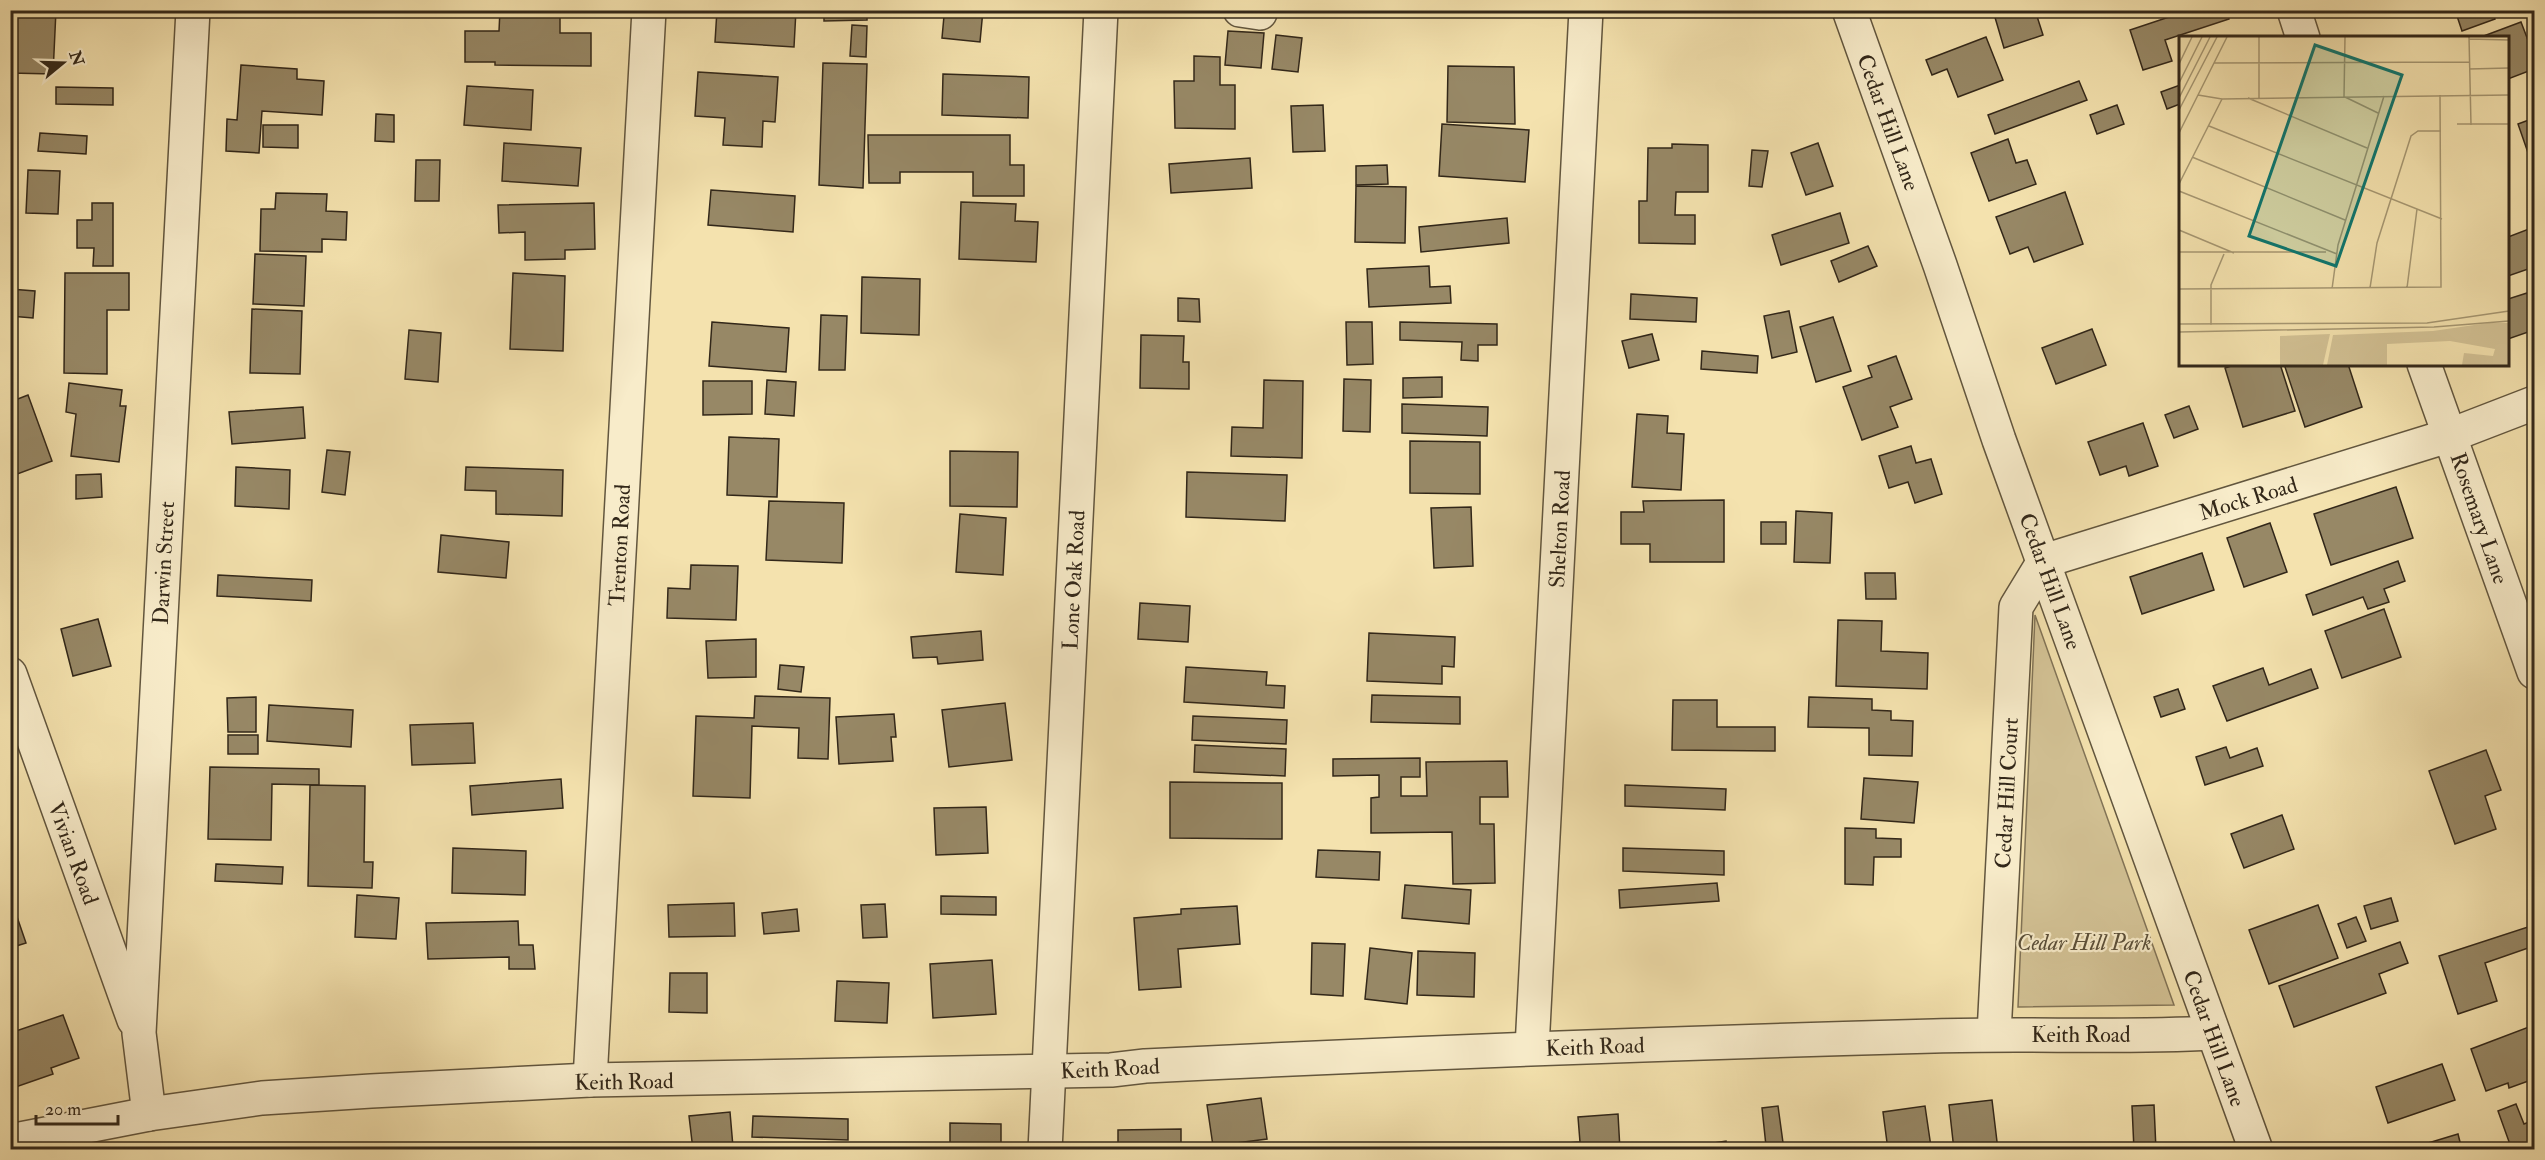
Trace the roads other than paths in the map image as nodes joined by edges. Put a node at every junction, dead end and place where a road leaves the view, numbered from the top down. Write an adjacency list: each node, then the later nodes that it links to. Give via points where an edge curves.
1 (193, 10): 15 (street, Darwin Street)
2 (649, 10): 19 (street, Trenton Road)
3 (1101, 10): 18 (street, Lone Oak Road)
4 (1586, 10): 17 (street, Shelton Road)
5 (1849, 10): 11 (street, Cedar Hill Lane)
6 (2294, 10): 7 (street)
7 (2303, 36)
8 (2425, 366): 10 (street, Rosemary Lane)
9 (2535, 403): 10 (street)
10 (2451, 435): 11 (street, Mock Road); 12 (street, Rosemary Lane)
11 (2044, 561): 14 (street, Cedar Hill Lane); 16 (street, Cedar Hill Court, via 2016,607)
12 (2535, 672)
13 (10, 674): 15 (street, Vivian Road)
14 (2213, 1032): 16 (street, Keith Road); 23 (street, Cedar Hill Lane)
15 (138, 1033): 20 (street, Darwin Street)
16 (1994, 1034): 17 (street, Keith Road)
17 (1532, 1048): 18 (street, Keith Road)
18 (1049, 1071): 19 (street, Keith Road); 22 (street, Lone Oak Road)
19 (590, 1080): 20 (street, Keith Road, via 262,1098)
20 (149, 1114): 21 (street, Keith Road)
21 (10, 1141)
22 (1045, 1149)
23 (2256, 1149)

